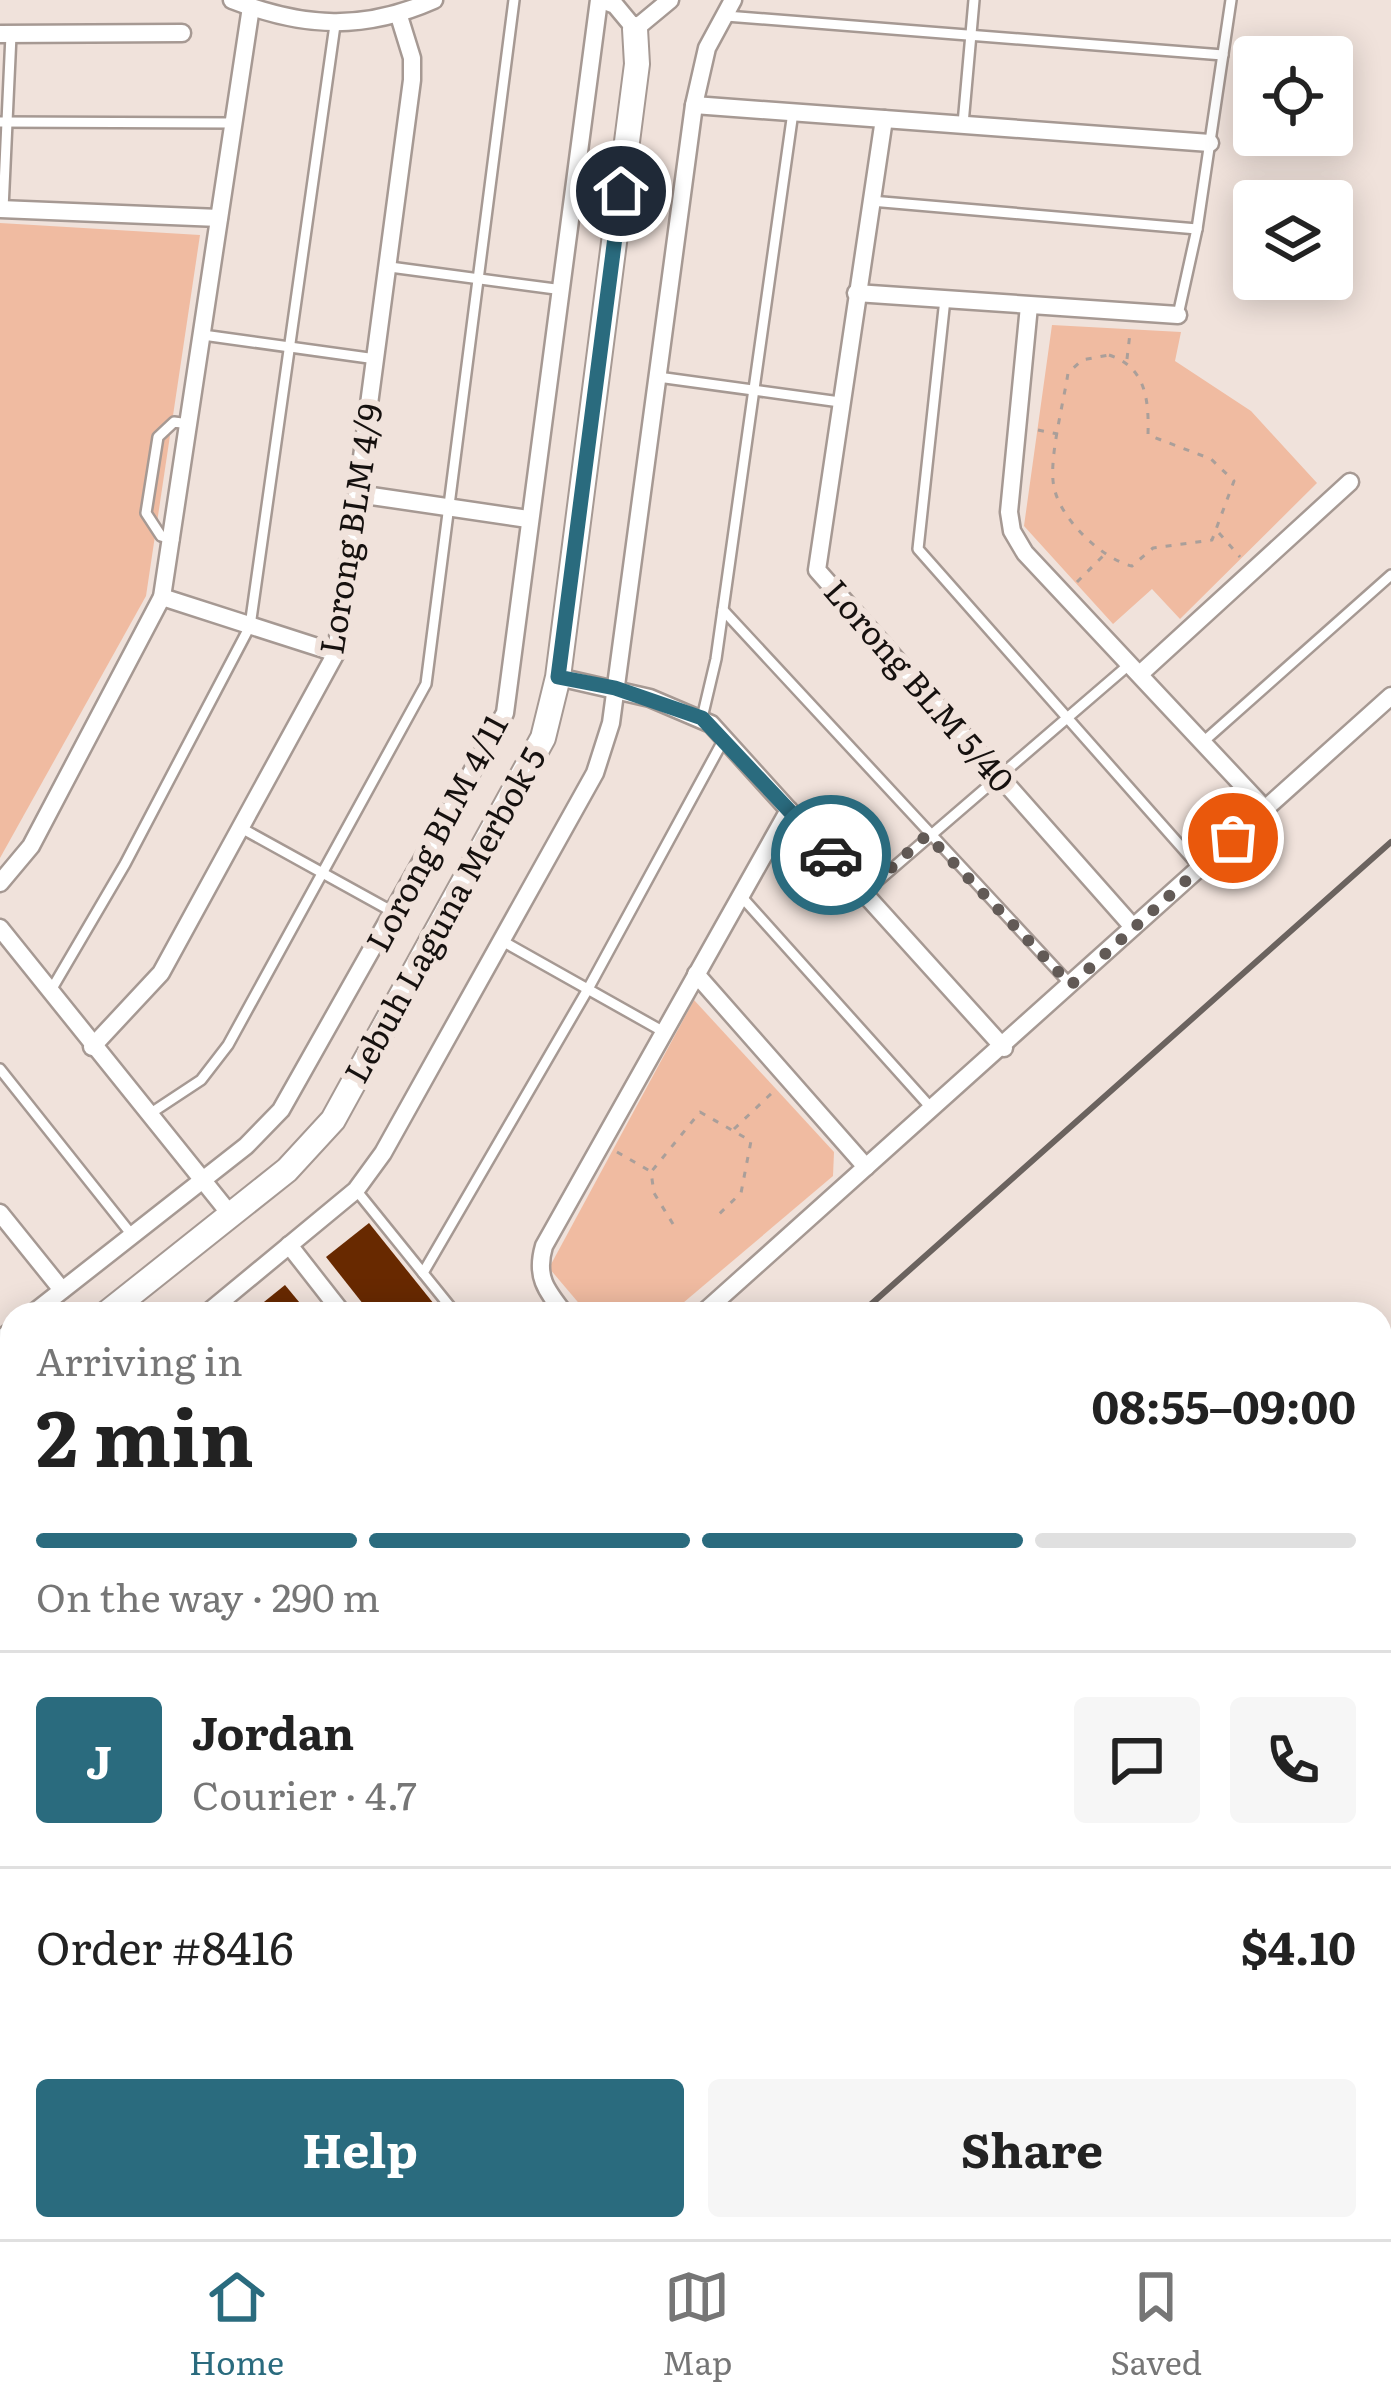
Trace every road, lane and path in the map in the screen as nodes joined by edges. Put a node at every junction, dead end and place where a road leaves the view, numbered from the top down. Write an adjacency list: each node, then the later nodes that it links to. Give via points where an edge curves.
1 (232, 0): 9 (street)
2 (434, 0): 10 (street)
3 (514, 0): 30 (lane)
4 (600, 0): 13 (street); 31 (street, Lorong BLM 4/11)
5 (670, 0): 13 (street)
6 (733, 0): 11 (street, Lebuh Laguna Merbok 5)
7 (974, 0): 15 (lane)
8 (1231, 0): 17 (lane)
9 (250, 7): 12 (street); 22 (street)
10 (399, 16): 12 (street); 29 (street, Lorong BLM 4/9, via 412,80)
11 (722, 16): 15 (lane); 18 (street, Lebuh Laguna Merbok 5)
12 (335, 26): 38 (lane)
13 (635, 29): 62 (street, Lebuh Laguna Merbok 5, via 638,64)
14 (182, 33): 16 (street)
15 (971, 33): 17 (lane); 23 (lane)
16 (5, 34): 21 (lane)
17 (1223, 55): 24 (lane)
18 (694, 105): 19 (street); 41 (street, Lebuh Laguna Merbok 5)
19 (794, 112): 20 (street); 42 (lane)
20 (884, 119): 23 (street); 25 (street, Lorong BLM 5/40)
21 (4, 122): 22 (lane); 26 (lane)
22 (233, 123): 27 (street)
23 (963, 124): 24 (street)
24 (1210, 143): 28 (lane)
25 (871, 201): 28 (lane); 32 (street, Lorong BLM 5/40)
26 (2, 209): 27 (street)
27 (219, 218): 37 (street)
28 (1197, 229): 36 (lane)
29 (390, 267): 30 (lane); 39 (street, Lorong BLM 4/9)
30 (477, 279): 31 (lane); 49 (lane)
31 (564, 290): 50 (street, Lorong BLM 4/11)
32 (856, 293): 33 (street); 43 (street, Lorong BLM 5/40)
33 (945, 299): 34 (street); 66 (lane, via 918,549)
34 (1029, 306): 35 (street); 45 (street)
35 (1132, 314): 36 (street); 40 (path)
36 (1178, 315)
37 (203, 335): 38 (lane); 44 (street)
38 (292, 347): 39 (lane); 59 (lane)
39 (377, 359): 48 (street, Lorong BLM 4/9)
40 (1127, 361): 46 (path, via 1095,357 1068,373); 51 (path, via 1148,403 1148,435 1211,459 1234,481)
41 (658, 377): 42 (lane); 63 (street, Lebuh Laguna Merbok 5)
42 (750, 389): 43 (lane); 58 (lane)
43 (840, 402): 69 (street, Lorong BLM 5/40, via 817,570)
44 (190, 425): 52 (street); 52 (lane, via 174,422 158,437 146,513 161,536)
45 (1019, 426): 46 (path); 56 (street, via 1012,531)
46 (1060, 434): 53 (path, via 1053,486)
47 (1350, 482): 54 (street)
48 (358, 494): 49 (street); 60 (street, Lorong BLM 4/9)
49 (449, 507): 50 (street); 75 (lane, via 421,700)
50 (528, 519): 79 (street, Lorong BLM 4/11, via 505,713)
51 (1217, 531): 53 (path, via 1195,546 1153,548 1132,566); 54 (path)
52 (174, 540): 57 (street)
53 (1106, 554): 56 (path)
54 (1253, 572): 61 (street)
55 (1391, 574): 68 (lane)
56 (1064, 594): 61 (street)
57 (162, 597): 59 (street); 76 (street, via 31,846)
58 (723, 610): 65 (lane); 73 (lane)
59 (250, 626): 60 (street); 86 (lane)
60 (336, 653): 72 (street, Lorong BLM 4/9)
61 (1136, 669): 66 (lane); 68 (street)
62 (558, 677): 63 (street); 101 (street, Lebuh Laguna Merbok 5, via 529,766 333,1120)
63 (615, 688): 65 (street); 82 (street, Lebuh Laguna Merbok 5, via 596,772)
64 (1391, 696): 70 (street)
65 (702, 718): 67 (street)
66 (1071, 718): 69 (lane); 74 (lane)
67 (724, 739): 71 (street); 85 (lane)
68 (1204, 742): 70 (street)
69 (999, 776): 73 (lane); 80 (street, Lorong BLM 5/40)
70 (1265, 809): 74 (street)
71 (789, 810): 77 (street); 78 (street)
72 (243, 829): 75 (lane); 88 (street, Lorong BLM 4/9, via 160,974)
73 (927, 835): 77 (lane); 84 (lane)
74 (1200, 868): 80 (street)
75 (322, 873): 79 (lane); 93 (lane, via 214,1067)
76 (0, 883)
77 (865, 892): 89 (street)
78 (740, 895): 83 (street); 92 (lane)
79 (395, 913): 98 (street, Lorong BLM 4/11, via 281,1110)
80 (1133, 927): 84 (street)
81 (0, 928): 86 (street)
82 (504, 942): 85 (lane); 99 (street, Lebuh Laguna Merbok 5)
83 (696, 974): 87 (street); 91 (street)
84 (1071, 985): 89 (street)
85 (589, 989): 87 (lane); 106 (lane)
86 (50, 992): 88 (street)
87 (664, 1032): 95 (street)
88 (92, 1047): 93 (street)
89 (1004, 1048): 92 (street)
90 (0, 1069): 104 (lane)
91 (788, 1077): 94 (path); 96 (street)
92 (933, 1110): 96 (street)
93 (148, 1115): 98 (street)
94 (733, 1130): 97 (path, via 700,1112); 102 (path, via 752,1142 741,1193)
95 (602, 1143): 97 (path); 113 (street, via 544,1246 538,1268)
96 (866, 1167): 114 (street)
97 (651, 1172): 103 (path)
98 (202, 1180): 101 (street); 104 (street, Lorong BLM 4/11)
99 (356, 1190): 105 (street, Lebuh Laguna Merbok 5); 106 (lane)
100 (0, 1213): 107 (street)
101 (230, 1214): 109 (street, Lebuh Laguna Merbok 5)
102 (716, 1217)
103 (673, 1224)
104 (132, 1235): 107 (street, Lorong BLM 4/11)
105 (289, 1245): 110 (street, Lebuh Laguna Merbok 5); 111 (street)
106 (423, 1273): 112 (lane)
107 (62, 1290): 108 (street, Lorong BLM 4/11)
108 (47, 1302)
109 (121, 1302)
110 (233, 1302)
111 (334, 1302)
112 (446, 1302)
113 (555, 1302)
114 (715, 1302)

